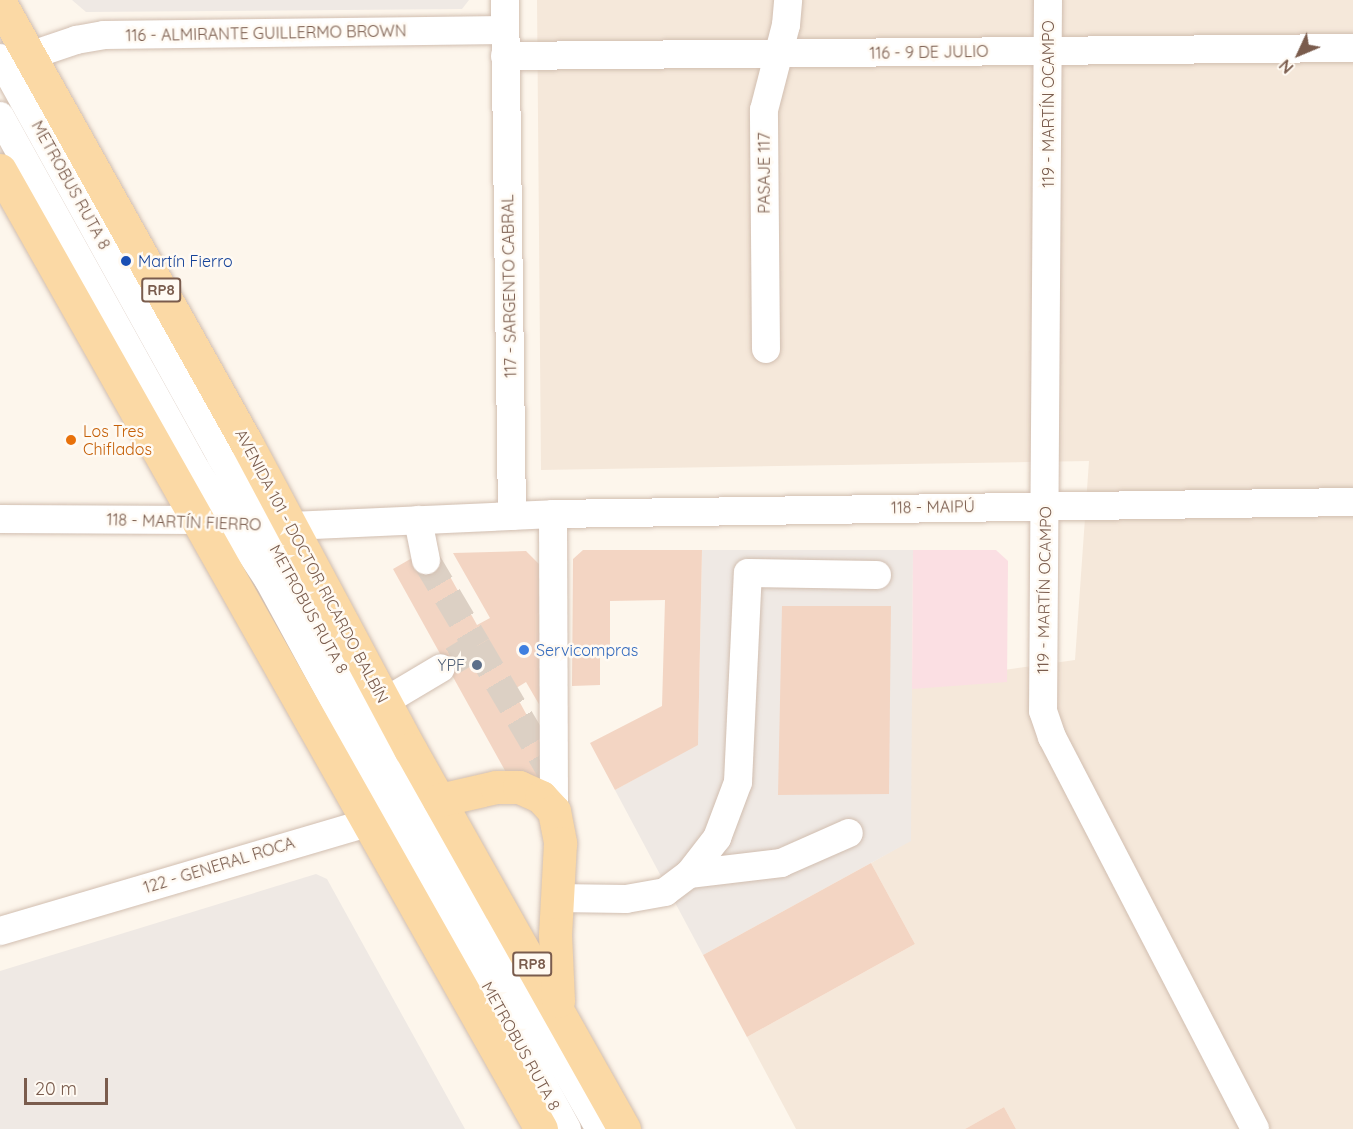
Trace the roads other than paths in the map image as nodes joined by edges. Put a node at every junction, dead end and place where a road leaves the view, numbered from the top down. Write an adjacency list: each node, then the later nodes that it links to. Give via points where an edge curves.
1 (505, 0): 5 (street, 117 - SARGENTO CABRAL)
2 (788, 0): 8 (street, PASAJE 117, via 786,25)
3 (1048, 0): 7 (street, 119 - MARTÍN OCAMPO)
4 (0, 3): 9 (main road, AVENIDA 101 - DOCTOR RICARDO BALBÍN / RP8)
5 (505, 43): 8 (street, 116 - 9 DE JULIO); 9 (street, 116 - ALMIRANTE GUILLERMO BROWN, via 104,35); 16 (street, 117 - SARGENTO CABRAL)
6 (1353, 48): 7 (street, 116 - 9 DE JULIO)
7 (1049, 51): 8 (street, 116 - 9 DE JULIO); 14 (street, 119 - MARTÍN OCAMPO)
8 (776, 55): 12 (street, PASAJE 117, via 764,110)
9 (15, 57): 20 (main road, AVENIDA 101 - DOCTOR RICARDO BALBÍN / RP8)
10 (0, 116): 19 (street, METROBUS RUTA 8, via 187,455)
11 (0, 170): 19 (main road, AVENIDA 101 - DOCTOR RICARDO BALBÍN / RP8)
12 (766, 349)
13 (1353, 502): 14 (street, 118 - MAIPÚ)
14 (1046, 505): 15 (street, 118 - MAIPÚ); 36 (street, 119 - MARTÍN OCAMPO, via 1043,711 1052,737)
15 (553, 514): 16 (street, 118 - MAIPÚ); 26 (street)
16 (512, 516): 18 (street, 118 - MARTÍN FIERRO)
17 (0, 519): 19 (street, 118 - MARTÍN FIERRO)
18 (418, 520): 20 (street, 118 - MARTÍN FIERRO); 21 (street)
19 (215, 521): 20 (street, 118 - MARTÍN FIERRO); 25 (main road, AVENIDA 101 - DOCTOR RICARDO BALBÍN / RP8)
20 (276, 525): 24 (main road, AVENIDA 101 - DOCTOR RICARDO BALBÍN / RP8); 25 (street, METROBUS RUTA 8)
21 (426, 560)
22 (877, 576): 28 (street, via 748,573 738,782 717,838)
23 (441, 668): 24 (street)
24 (384, 702): 25 (main road, AVENIDA 101 - DOCTOR RICARDO BALBÍN / RP8)
25 (404, 811): 26 (main road, via 495,787 519,787 541,797); 30 (street, 122 - GENERAL ROCA); 31 (main road, AVENIDA 101 - DOCTOR RICARDO BALBÍN / RP8); 32 (main road, AVENIDA 101 - DOCTOR RICARDO BALBÍN / RP8); 33 (street, METROBUS RUTA 8); 34 (street, METROBUS RUTA 8)
26 (554, 811): 29 (main road, via 560,843)
27 (849, 833): 28 (street, via 781,863)
28 (689, 874): 29 (street, via 665,892 647,896)
29 (556, 898): 31 (main road, via 555,971)
30 (0, 931)
31 (560, 1011): 35 (main road, AVENIDA 101 - DOCTOR RICARDO BALBÍN / RP8)
32 (542, 1129)
33 (567, 1129)
34 (600, 1129)
35 (624, 1129)
36 (1255, 1129)

